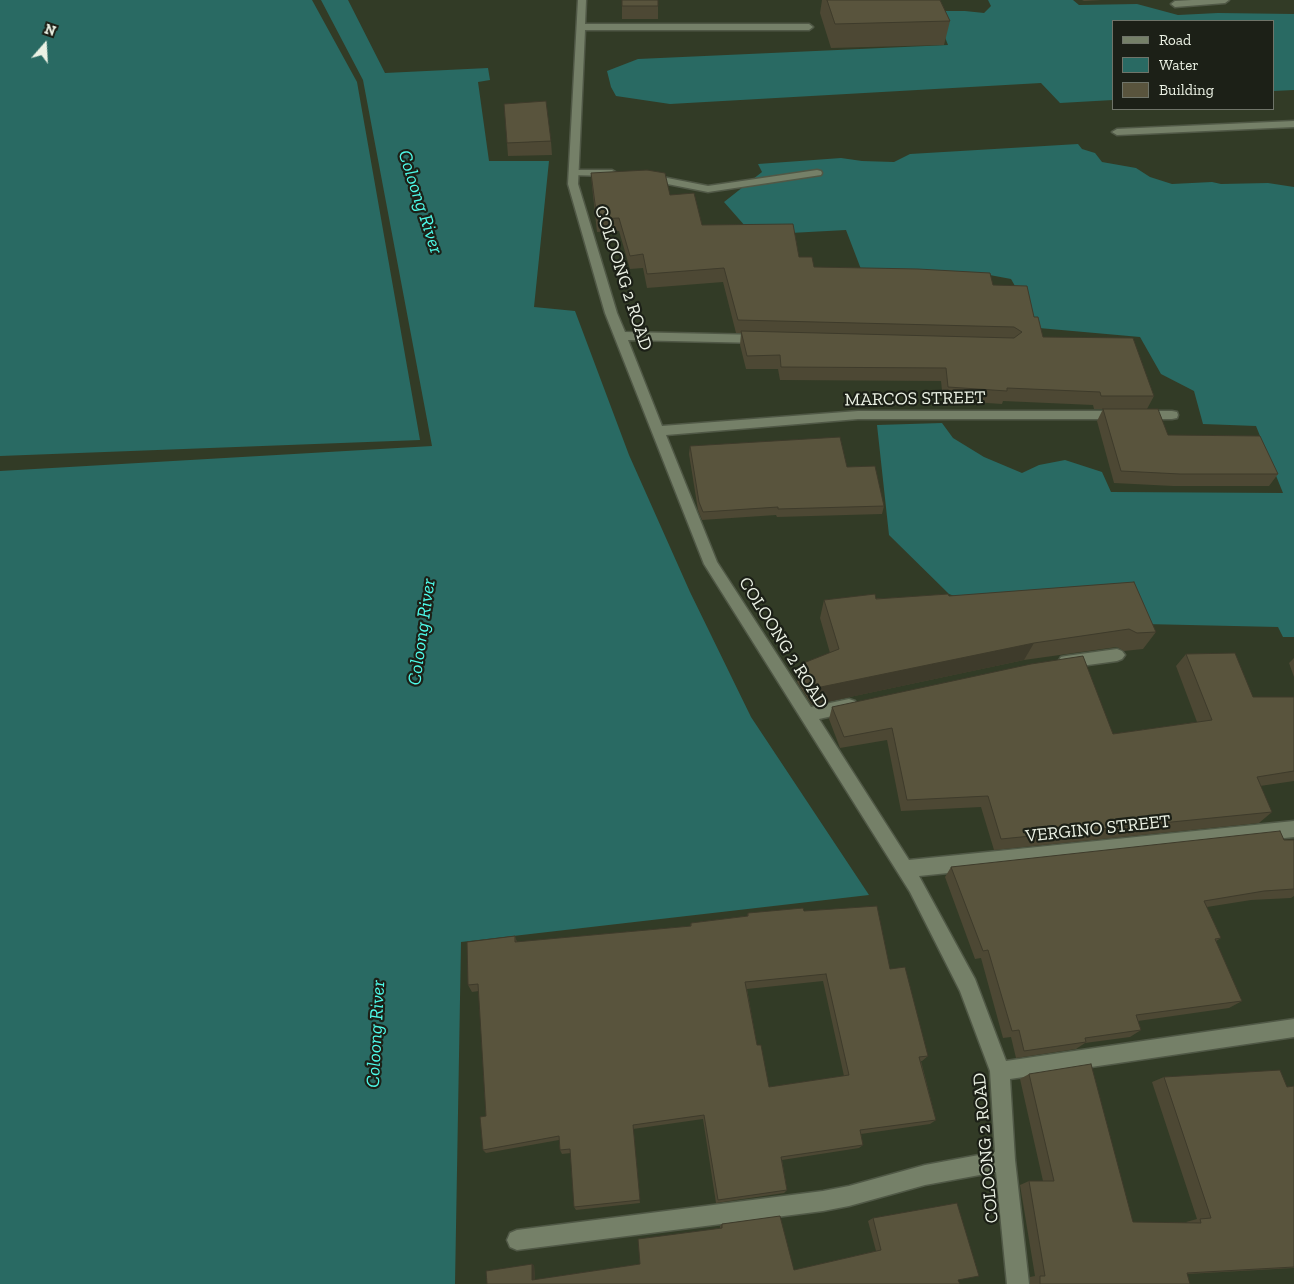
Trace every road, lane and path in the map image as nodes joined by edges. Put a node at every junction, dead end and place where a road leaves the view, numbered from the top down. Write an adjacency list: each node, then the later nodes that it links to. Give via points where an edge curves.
1 (582, 0): 4 (street, COLOONG 2 ROAD)
2 (1225, 0): 3 (street)
3 (1175, 4)
4 (581, 27): 5 (street); 8 (street, COLOONG 2 ROAD)
5 (808, 27)
6 (1294, 124): 7 (street)
7 (1117, 132)
8 (574, 173): 9 (street, via 630,175 708,189); 10 (street, COLOONG 2 ROAD, via 573,184)
9 (817, 173)
10 (620, 336): 11 (street); 13 (street, COLOONG 2 ROAD)
11 (769, 340)
12 (1172, 415): 13 (street, MARCOS STREET, via 858,415)
13 (658, 431): 17 (street, COLOONG 2 ROAD, via 711,564)
14 (1117, 655): 15 (street)
15 (1052, 664)
16 (864, 702): 17 (street)
17 (807, 715): 19 (street, COLOONG 2 ROAD)
18 (1294, 829): 19 (street, VERGINO STREET)
19 (905, 869): 21 (street, COLOONG 2 ROAD, via 968,986)
20 (1294, 1028): 21 (street)
21 (1000, 1072): 22 (street, COLOONG 2 ROAD)
22 (1006, 1160): 23 (street, via 925,1175 823,1201); 24 (street, COLOONG 2 ROAD)
23 (517, 1240)
24 (1018, 1284)

